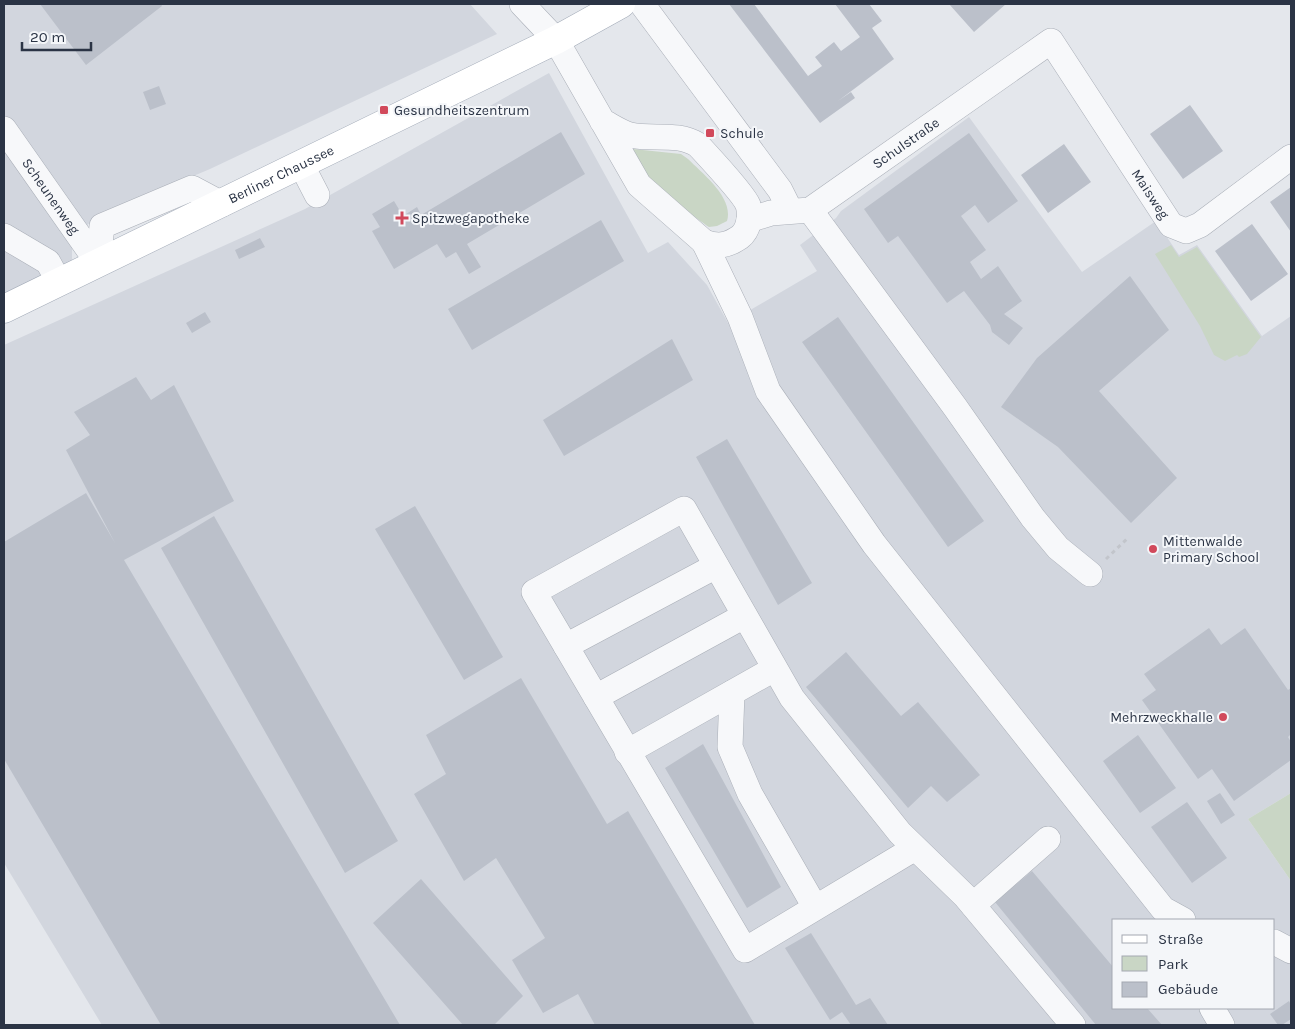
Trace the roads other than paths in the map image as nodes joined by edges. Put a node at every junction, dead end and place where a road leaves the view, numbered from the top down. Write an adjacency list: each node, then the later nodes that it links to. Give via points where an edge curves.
1 (522, 4): 4 (street)
2 (621, 4): 4 (main road, Berliner Chaussee)
3 (642, 4): 11 (street, via 780,190)
4 (556, 40): 6 (street); 9 (main road, Berliner Chaussee)
5 (1051, 41): 8 (street, Maisweg, via 1171,225 1186,231 1200,225); 11 (street, Schulstraße)
6 (602, 121): 12 (street, via 629,134 690,140 698,145 747,204); 14 (street, via 639,185)
7 (4, 130): 15 (street, Scheunenweg)
8 (1291, 158)
9 (301, 164): 10 (street); 15 (main road, Berliner Chaussee)
10 (317, 195)
11 (800, 210): 12 (street, Schulstraße, via 771,213); 19 (street, via 955,407 1033,518 1058,548)
12 (750, 220): 14 (street, via 743,235 730,244 717,246)
13 (4, 236): 16 (street, via 48,262)
14 (704, 242): 30 (street, via 740,317 768,391 874,544 1163,909)
15 (98, 263): 16 (main road, Berliner Chaussee)
16 (59, 282): 17 (main road, Berliner Chaussee)
17 (4, 309)
18 (716, 566): 20 (street); 21 (street); 21 (street, via 684,509 534,592)
19 (1090, 574)
20 (744, 616): 22 (street); 24 (street)
21 (566, 646): 24 (street)
22 (774, 669): 23 (street); 27 (street, via 792,698)
23 (732, 693): 25 (street); 29 (street, via 730,747 750,794)
24 (596, 697): 25 (street)
25 (627, 752): 29 (street, via 745,950)
26 (1048, 839): 28 (street)
27 (915, 848): 28 (street); 29 (street)
28 (973, 905): 34 (street)
29 (815, 907)
30 (1181, 919)
31 (1275, 943): 32 (street)
32 (1291, 951)
33 (1213, 1009): 35 (street)
34 (1073, 1025)
35 (1222, 1025)

